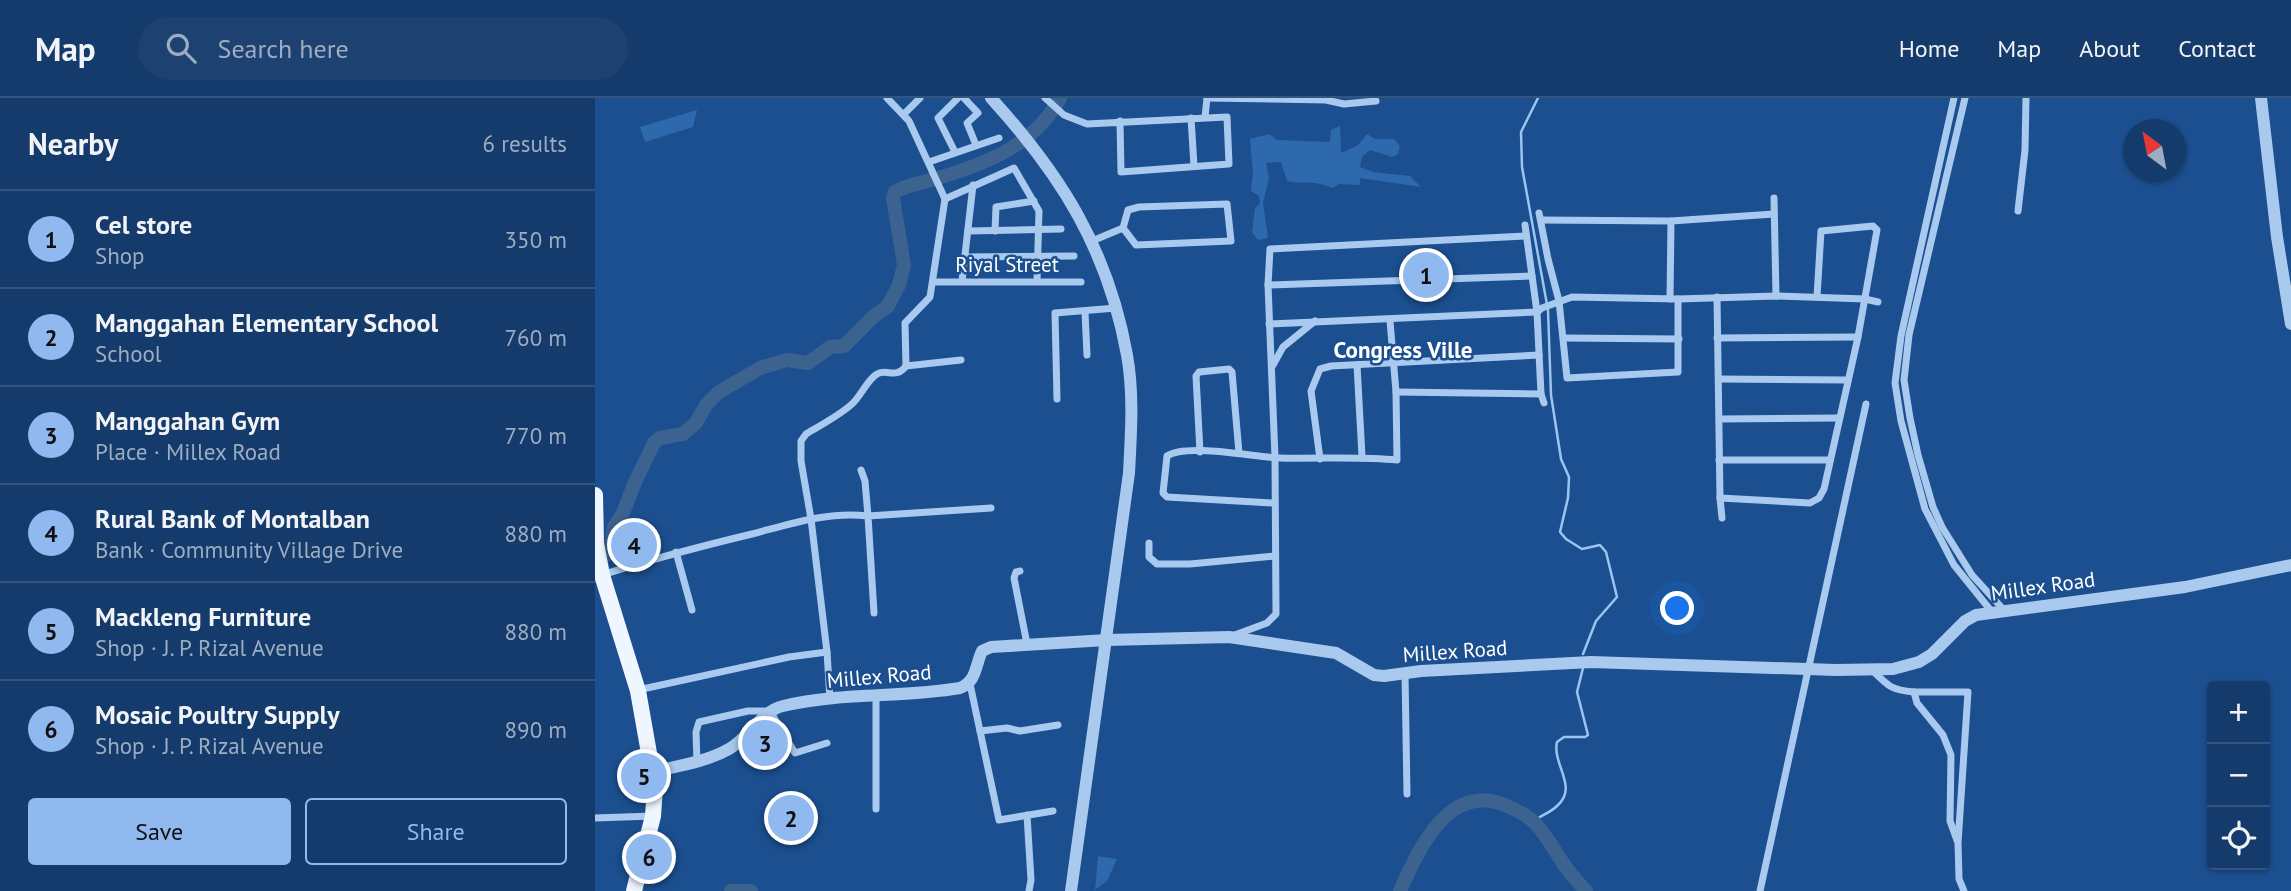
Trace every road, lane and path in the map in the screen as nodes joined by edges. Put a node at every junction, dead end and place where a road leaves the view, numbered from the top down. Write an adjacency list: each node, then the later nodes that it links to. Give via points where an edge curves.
1 (887, 98): 13 (street)
2 (920, 98): 13 (street)
3 (958, 98): 19 (street, via 938,118)
4 (964, 98): 18 (street, via 978,113 967,123)
5 (991, 98): 36 (street, via 1054,174)
6 (1045, 98): 16 (street, via 1064,115 1087,124)
7 (1207, 98): 12 (street, via 1344,104); 14 (street)
8 (1954, 98): 103 (street, via 1901,336 1895,383 1925,509 1954,565)
9 (1965, 98): 103 (street, via 1909,335 1904,380 1933,507)
10 (2026, 98): 26 (street)
11 (2261, 98): 51 (street)
12 (1376, 101)
13 (904, 114): 20 (street)
14 (1205, 117): 15 (street); 21 (street, via 1227,117 1229,164)
15 (1191, 118): 16 (street); 21 (street)
16 (1120, 121): 21 (street, via 1121,172)
17 (999, 138): 18 (street)
18 (976, 145): 19 (street)
19 (955, 152): 20 (street)
20 (929, 162): 24 (street)
21 (1194, 166)
22 (973, 185): 24 (street); 25 (street, via 1014,168); 34 (street)
23 (1774, 198): 27 (street)
24 (945, 199): 43 (street)
25 (1034, 201): 31 (street); 33 (street, via 996,207)
26 (2018, 211)
27 (1775, 214): 28 (street); 46 (street)
28 (1671, 221): 49 (street); 52 (street, via 1540,217)
29 (1525, 225): 35 (street)
30 (1123, 228): 30 (street, via 1128,210 1139,207 1227,204 1231,240 1136,245); 36 (street)
31 (1040, 229): 32 (street); 33 (street); 39 (street)
32 (1061, 229)
33 (995, 231): 34 (street)
34 (968, 232): 38 (street)
35 (1525, 236): 40 (street); 45 (street, via 1270,249)
36 (1092, 241): 54 (street)
37 (1074, 256): 39 (street)
38 (964, 257): 39 (street); 41 (street)
39 (1038, 257): 42 (street)
40 (1532, 276): 45 (street); 55 (street)
41 (962, 281): 42 (street, Riyal Street); 43 (street, Riyal Street)
42 (1037, 281): 44 (street, Riyal Street)
43 (933, 282): 70 (street, via 930,296 905,323)
44 (1081, 282)
45 (1268, 285): 59 (street)
46 (1776, 296): 47 (street); 48 (street)
47 (1717, 297): 49 (street); 63 (street)
48 (1817, 297): 50 (street); 50 (street, via 1821,231 1873,226 1877,230)
49 (1674, 299): 52 (street, via 1572,298); 64 (street)
50 (1865, 299): 53 (street); 61 (street)
51 (2289, 301): 60 (street)
52 (1557, 302): 55 (street); 62 (street)
53 (1878, 302)
54 (1116, 308): 56 (street); 106 (street, via 1128,357 1132,417)
55 (1539, 310): 58 (street); 66 (street)
56 (1084, 312): 65 (street); 76 (street, via 1055,313)
57 (1315, 321): 58 (street); 59 (street); 71 (street, via 1283,347)
58 (1390, 321): 68 (street)
59 (1269, 324): 71 (street)
60 (2291, 324)
61 (1858, 337): 63 (street); 73 (street)
62 (1564, 338): 64 (street); 64 (street, via 1567,378 1673,374 1678,372)
63 (1717, 338): 72 (street)
64 (1679, 339)
65 (1087, 355)
66 (1539, 355): 68 (street); 75 (street)
67 (961, 360): 70 (street)
68 (1394, 362): 69 (street); 74 (street)
69 (1357, 365): 83 (street); 85 (street, via 1320,369 1311,391)
70 (906, 366): 95 (street, via 893,374 877,374 850,406 801,441)
71 (1271, 367): 84 (street)
72 (1719, 379): 73 (street); 80 (street)
73 (1848, 380): 79 (street)
74 (1396, 392): 75 (street); 83 (street, via 1397,460)
75 (1541, 394): 77 (street)
76 (1057, 399)
77 (1545, 403)
78 (1866, 404): 109 (street)
79 (1838, 418): 80 (street); 87 (street)
80 (1720, 419): 86 (street)
81 (1201, 452): 82 (street); 82 (street, via 1196,376 1229,369); 91 (street, via 1167,456 1163,493 1167,498)
82 (1239, 453): 84 (street)
83 (1361, 456): 85 (street)
84 (1275, 457): 85 (street); 91 (street)
85 (1320, 458)
86 (1719, 460): 87 (street); 90 (street)
87 (1830, 460): 90 (street, via 1824,489 1810,503)
88 (861, 470): 93 (street)
89 (595, 495): 101 (main road)
90 (1720, 498): 94 (street)
91 (1273, 503): 98 (street)
92 (991, 508): 93 (street)
93 (868, 516): 95 (street); 104 (street)
94 (1722, 518)
95 (811, 519): 97 (street); 108 (street)
96 (1149, 543): 98 (street, via 1149,557 1157,564)
97 (676, 552): 101 (street); 102 (street)
98 (1275, 556): 105 (street, via 1276,614 1267,623)
99 (2291, 565): 103 (street, Millex Road, via 2185,587)
100 (1020, 571): 107 (street, via 1014,578)
101 (600, 582): 113 (main road)
102 (692, 610)
103 (1998, 611): 110 (street, Millex Road, via 1965,621 1919,662)
104 (874, 613)
105 (1229, 638): 106 (street, Millex Road); 111 (street, Millex Road, via 1336,653 1374,675)
106 (1107, 640): 107 (street, Millex Road); 132 (street)
107 (1027, 644): 112 (street, Millex Road, via 982,651)
108 (827, 652): 113 (street); 116 (street)
109 (1807, 669): 110 (street, Millex Road); 111 (street, Millex Road, via 1591,662); 133 (street)
110 (1872, 669): 114 (street, via 1895,690)
111 (1405, 674): 123 (street)
112 (970, 684): 115 (street, Millex Road); 119 (street)
113 (638, 691): 122 (main road)
114 (1914, 692): 129 (street, via 1949,746 1950,821); 129 (street, via 1968,692)
115 (876, 696): 116 (street, Millex Road); 124 (street)
116 (830, 699): 117 (street, Millex Road)
117 (770, 710): 120 (street, via 795,753); 121 (street, via 743,739); 121 (street, via 748,710 699,722)
118 (1058, 725): 119 (street)
119 (980, 731): 127 (street, via 999,820)
120 (827, 743)
121 (697, 762): 122 (street)
122 (652, 772): 126 (main road)
123 (1407, 794)
124 (876, 809)
125 (1053, 811): 127 (street)
126 (653, 816): 128 (street); 130 (main road)
127 (1027, 816): 131 (street)
128 (595, 818)
129 (1958, 842): 134 (street, via 1959,879)
130 (634, 891)
131 (1029, 891)
132 (1071, 891)
133 (1760, 891)
134 (1964, 891)

